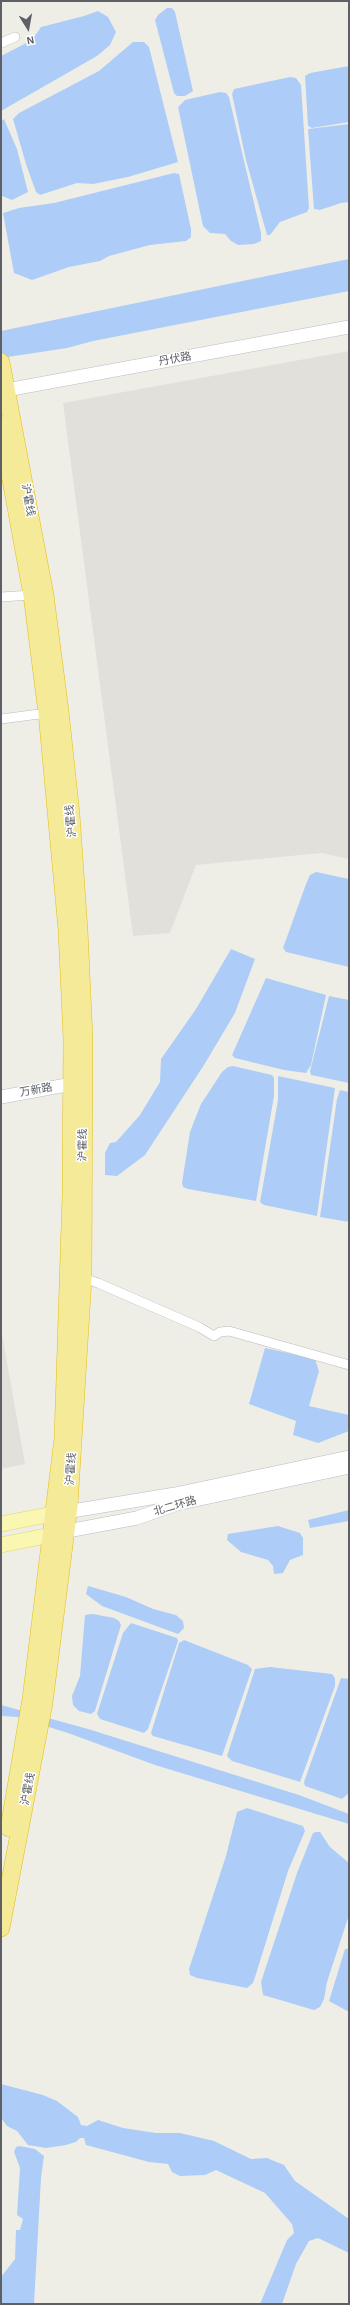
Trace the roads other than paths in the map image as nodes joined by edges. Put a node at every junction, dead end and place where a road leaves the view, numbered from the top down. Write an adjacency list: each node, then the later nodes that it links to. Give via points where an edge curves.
1 (15, 37): 2 (street)
2 (1, 43)
3 (349, 327): 5 (main road, 丹伏路)
4 (1, 362): 5 (highway, 沪霍线)
5 (4, 390): 7 (highway, 沪霍线)
6 (1, 425): 7 (highway, 沪霍线)
7 (38, 595): 8 (street); 9 (highway, 沪霍线); 13 (highway, 沪霍线, via 70,806 80,930 84,1038)
8 (1, 597)
9 (47, 713): 10 (street); 11 (highway, 沪霍线, via 67,930)
10 (1, 719)
11 (72, 1084): 12 (main road, 万新路); 17 (highway, 沪霍线, via 71,1202)
12 (1, 1097)
13 (83, 1278): 14 (street, via 199,1327 214,1336 220,1332 229,1332); 17 (highway, 沪霍线, via 77,1390)
14 (349, 1364)
15 (349, 1457): 17 (main road, 北二环路, via 175,1494)
16 (349, 1467): 19 (main road, 北二环路, via 177,1504 137,1518)
17 (61, 1513): 18 (main road, 北二环路); 19 (highway, 沪霍线)
18 (1, 1524)
19 (58, 1533): 20 (main road, 北二环路); 21 (highway, 沪霍线); 22 (highway, 沪霍线, via 44,1702)
20 (1, 1545)
21 (1, 1868)
22 (1, 1928)

